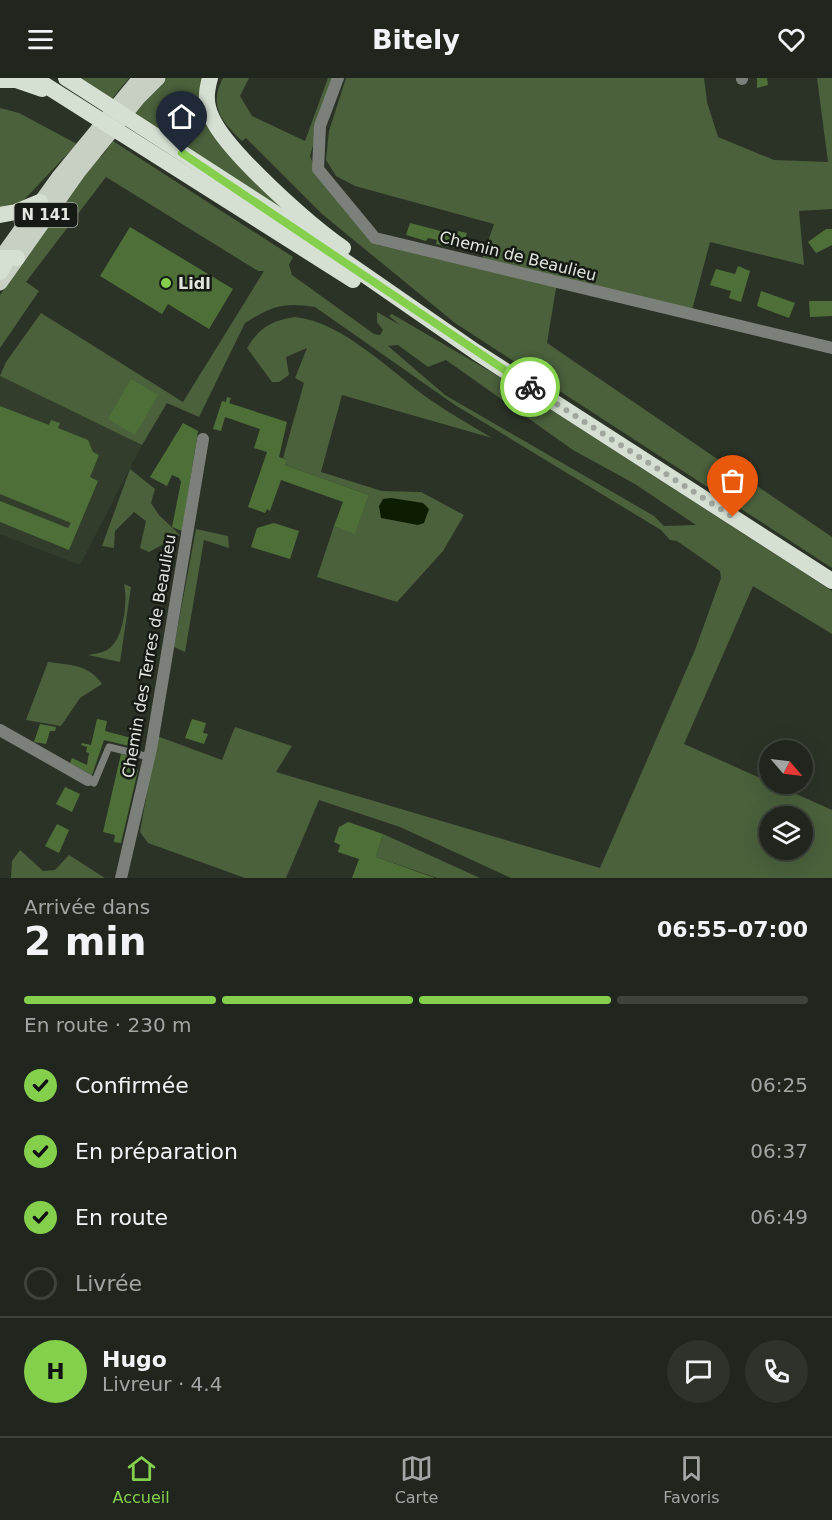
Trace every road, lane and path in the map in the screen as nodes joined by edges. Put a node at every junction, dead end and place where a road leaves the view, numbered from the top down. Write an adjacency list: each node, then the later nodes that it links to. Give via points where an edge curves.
1 (34, 78): 9 (highway)
2 (66, 78): 18 (highway, via 278,215)
3 (140, 78): 8 (main road, N 141)
4 (158, 78): 8 (main road, N 141)
5 (210, 78): 18 (highway, via 206,101 213,121 262,177 334,242 436,314)
6 (338, 78): 17 (street, Chemin de Beaulieu, via 320,126 318,169 375,238)
7 (0, 80): 9 (highway, via 36,85)
8 (134, 94): 10 (main road, N 141)
9 (70, 101): 18 (highway, via 396,307)
10 (91, 146): 11 (main road, N 141); 14 (main road, N 141)
11 (40, 202): 12 (highway); 14 (main road, N 141)
12 (0, 215)
13 (0, 244): 14 (highway)
14 (4, 258): 15 (highway); 16 (main road, N 141)
15 (0, 272)
16 (0, 283)
17 (832, 348)
18 (476, 352): 20 (highway)
19 (203, 439): 22 (street, Chemin des Terres de Beaulieu)
20 (832, 581)
21 (0, 730): 23 (street)
22 (149, 757): 23 (lane, via 109,747 94,783); 24 (street, Chemin des Terres de Beaulieu)
23 (88, 780)
24 (121, 878)

